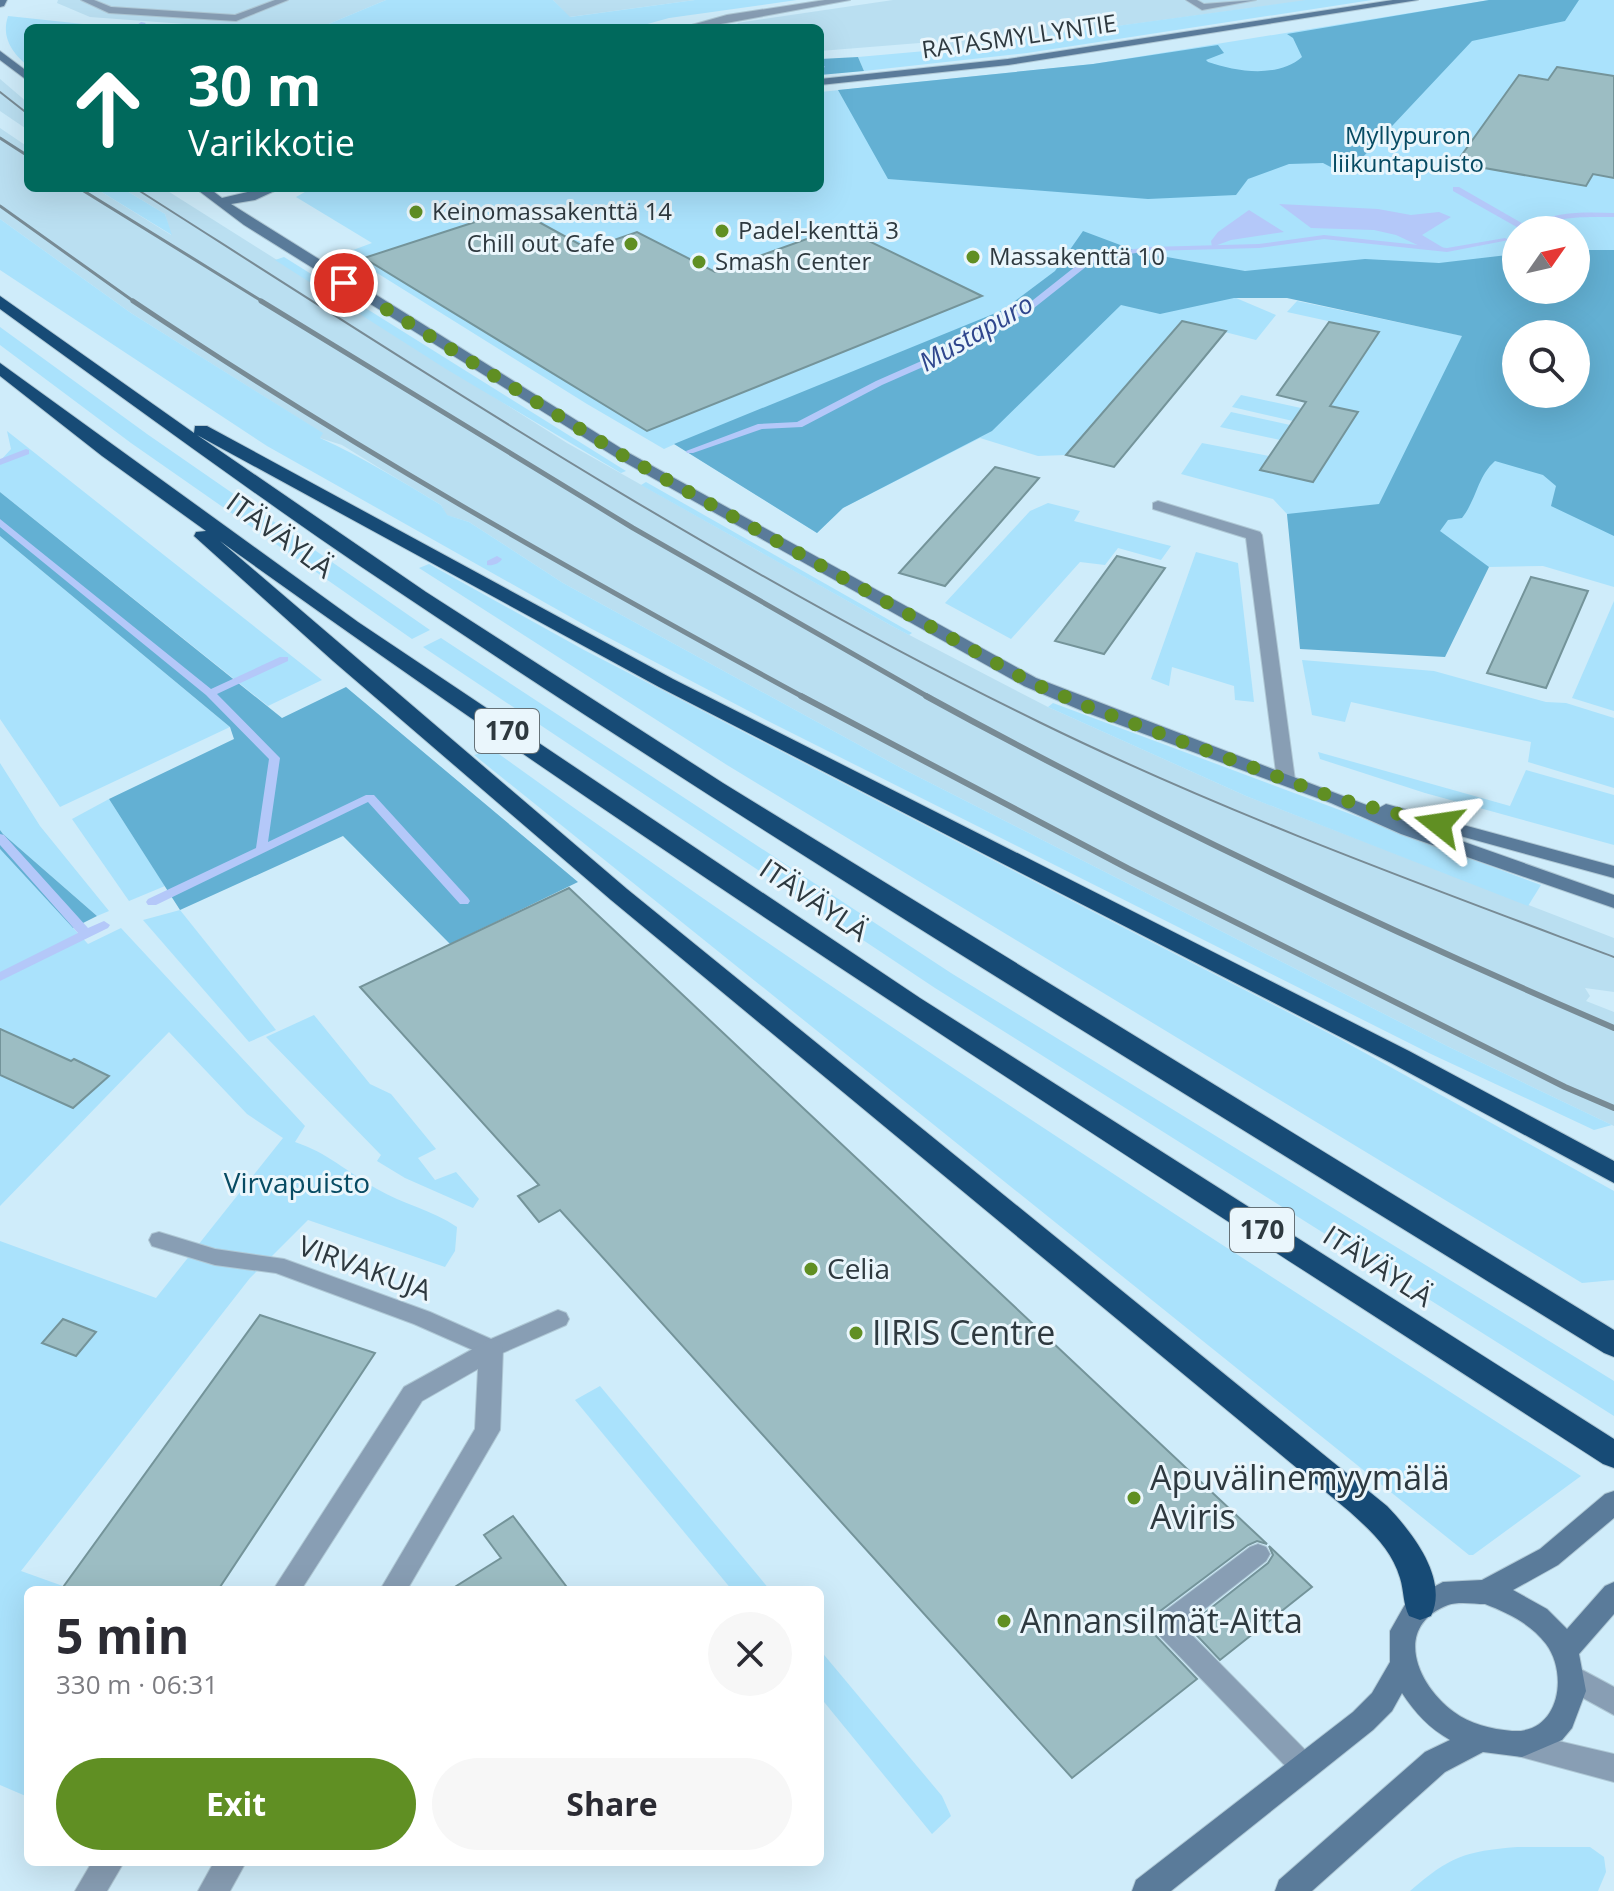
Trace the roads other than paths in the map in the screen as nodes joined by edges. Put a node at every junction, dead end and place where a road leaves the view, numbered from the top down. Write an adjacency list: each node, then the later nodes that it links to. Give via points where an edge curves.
1 (86, 0): 2 (lane, via 109,10 236,18)
2 (283, 0)
3 (845, 0): 7 (street)
4 (1191, 0): 5 (lane, via 1202,7)
5 (1251, 0)
6 (1413, 0): 10 (main road, RATASMYLLYNTIE, via 1008,62)
7 (702, 24)
8 (0, 54): 9 (main road)
9 (24, 75)
10 (824, 82)
11 (206, 192): 14 (main road)
12 (237, 192): 14 (main road)
13 (264, 192): 14 (main road)
14 (218, 202): 20 (main road, via 622,455 980,656 1091,708)
15 (0, 301): 17 (highway, ITÄVÄYLÄ / 170)
16 (0, 368): 18 (highway, ITÄVÄYLÄ / 170)
17 (114, 384): 24 (highway, via 666,683 1400,1057); 27 (highway, ITÄVÄYLÄ / 170, via 500,648 985,958)
18 (108, 452): 29 (highway, ITÄVÄYLÄ / 170, via 351,626 884,987); 36 (highway, via 321,642 683,947 1328,1474 1407,1549 1420,1583)
19 (1158, 506): 20 (street, via 1254,535)
20 (1286, 780): 21 (main road)
21 (1338, 799): 22 (main road); 23 (main road, via 1408,830)
22 (1614, 872)
23 (1614, 902)
24 (1614, 1173)
25 (159, 1240): 28 (lane, VIRVAKUJA, via 215,1257 277,1265)
26 (558, 1319): 28 (lane)
27 (1614, 1345)
28 (491, 1349): 32 (street, via 413,1394); 33 (street, via 487,1430)
29 (1614, 1455)
30 (1614, 1502): 34 (main road, via 1549,1557)
31 (1258, 1554): 42 (lane, via 1166,1625)
32 (289, 1586)
33 (395, 1586)
34 (1485, 1592): 36 (main road, via 1446,1593); 37 (main road, via 1518,1604 1546,1625)
35 (1613, 1595): 37 (main road)
36 (1420, 1606): 38 (main road, via 1402,1634)
37 (1569, 1664): 39 (street); 41 (main road, via 1570,1706 1551,1733)
38 (1402, 1666): 40 (main road, via 1418,1699 1443,1724); 42 (main road, via 1382,1702)
39 (1614, 1702)
40 (1477, 1741): 41 (main road); 49 (main road, via 1435,1762)
41 (1520, 1745): 43 (street)
42 (1304, 1767): 48 (main road)
43 (1614, 1768)
44 (106, 1866): 46 (street)
45 (229, 1866): 47 (street)
46 (90, 1891)
47 (213, 1891)
48 (1147, 1891)
49 (1290, 1891)

